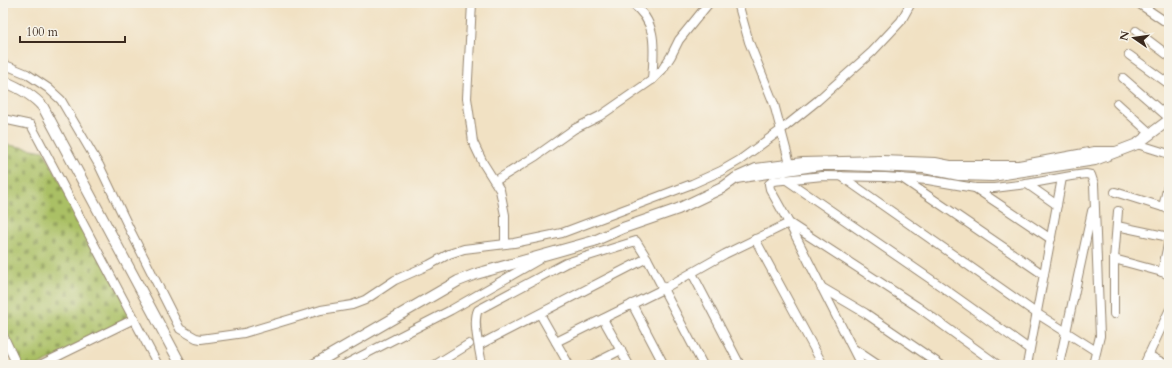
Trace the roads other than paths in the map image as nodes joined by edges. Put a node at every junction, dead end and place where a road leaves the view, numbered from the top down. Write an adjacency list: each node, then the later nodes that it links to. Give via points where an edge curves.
1 (472, 3): 30 (street, via 467,98 473,142)
2 (631, 3): 13 (street, via 647,18 651,29 654,52)
3 (708, 3): 13 (street, via 679,40 662,70)
4 (738, 3): 19 (street, via 749,42 774,104)
5 (911, 3): 19 (street, via 901,21 872,52)
6 (1141, 5): 7 (street)
7 (1169, 24)
8 (1136, 31): 10 (street)
9 (1129, 55): 15 (street)
10 (1169, 56)
11 (3, 64): 45 (street, via 27,74 61,100 99,165 180,329 196,338 244,333 321,310 352,305 365,300 395,280 449,254 464,249)
12 (1123, 78): 18 (street)
13 (652, 80): 30 (street, via 600,116 574,129)
14 (3, 81): 75 (street, via 36,99 42,107)
15 (1169, 84)
16 (1117, 103): 20 (street)
17 (3, 119): 59 (street, via 30,125)
18 (1169, 120): 20 (street)
19 (781, 130): 24 (street); 45 (street, via 731,165 692,184 562,233)
20 (1150, 133): 21 (street)
21 (1137, 144): 22 (street); 23 (street)
22 (1114, 152): 24 (street, via 1095,152 1019,166 950,166 935,163 864,161); 26 (street, via 1095,160 992,176 958,175 924,168 838,165)
23 (1169, 154)
24 (790, 164): 26 (street, via 756,169)
25 (841, 176): 27 (street); 29 (street); 56 (street)
26 (736, 178): 46 (street, via 722,188 678,209 594,241)
27 (902, 178): 33 (street); 51 (street)
28 (1062, 178): 32 (street); 35 (street, via 1091,175); 36 (street)
29 (785, 179): 39 (street, via 773,180 769,184); 67 (street)
30 (495, 181): 45 (street, via 500,190 505,215)
31 (1169, 181): 37 (street)
32 (1027, 184): 33 (street); 36 (street)
33 (975, 188): 43 (street)
34 (1115, 192): 37 (street)
35 (1095, 200): 61 (street); 70 (street, via 1100,336)
36 (1057, 205): 43 (street)
37 (1166, 208)
38 (1118, 211): 40 (street)
39 (789, 223): 42 (street); 52 (street); 90 (street, via 918,307)
40 (1117, 226): 41 (street); 48 (street)
41 (1169, 237)
42 (756, 239): 49 (street); 86 (street)
43 (1050, 239): 51 (street)
44 (1169, 240): 50 (street)
45 (506, 244)
46 (547, 254): 76 (street, via 458,281); 77 (street, via 451,310)
47 (647, 258): 53 (street); 57 (street); 65 (street, via 636,242 559,266 478,310 476,314)
48 (1114, 259): 50 (street); 58 (street)
49 (692, 273): 53 (street); 85 (street)
50 (1165, 273)
51 (1044, 275): 56 (street)
52 (821, 287): 66 (street); 89 (street, via 865,313)
53 (663, 289): 54 (street); 84 (street)
54 (632, 304): 60 (street); 83 (street)
55 (1169, 311): 71 (street)
56 (1036, 313): 61 (street); 67 (street)
57 (540, 314): 63 (street); 65 (street)
58 (1114, 314)
59 (134, 319): 73 (street); 74 (street)
60 (603, 319): 63 (street); 69 (street)
61 (1066, 333): 70 (street); 92 (street)
62 (3, 335): 68 (street)
63 (556, 342): 80 (street)
64 (469, 344): 78 (street)
65 (479, 345): 79 (street)
66 (853, 348): 87 (street); 88 (street)
67 (1030, 349): 91 (street)
68 (6, 350): 72 (street)
69 (622, 350): 81 (street); 82 (street)
70 (1096, 351): 93 (street)
71 (1148, 356): 94 (street); 95 (street)
72 (17, 365)
73 (40, 365)
74 (158, 365)
75 (181, 365)
76 (313, 365)
77 (344, 365)
78 (435, 365)
79 (482, 365)
80 (568, 365)
81 (592, 365)
82 (629, 365)
83 (664, 365)
84 (702, 365)
85 (740, 365)
86 (823, 365)
87 (862, 365)
88 (878, 365)
89 (941, 365)
90 (998, 365)
91 (1026, 365)
92 (1059, 365)
93 (1093, 365)
94 (1144, 365)
95 (1167, 365)

